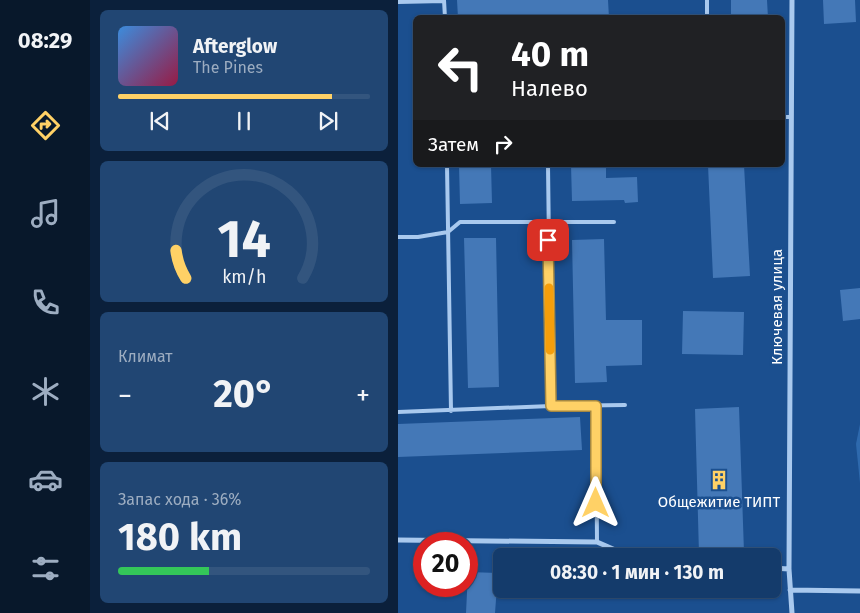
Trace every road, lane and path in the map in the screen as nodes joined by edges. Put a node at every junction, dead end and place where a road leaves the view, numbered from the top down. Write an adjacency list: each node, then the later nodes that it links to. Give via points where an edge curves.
1 (444, 0): 4 (lane); 5 (lane)
2 (707, 0): 6 (lane)
3 (792, 0): 8 (street, Ключевая улица)
4 (398, 2)
5 (444, 15)
6 (707, 15)
7 (785, 117): 8 (lane)
8 (790, 117): 24 (street, Ключевая улица)
9 (447, 167): 13 (lane)
10 (548, 167): 11 (lane)
11 (548, 222): 12 (lane); 13 (lane, via 460,222); 16 (lane)
12 (614, 222)
13 (448, 232): 14 (lane); 18 (lane)
14 (398, 237)
15 (625, 405): 17 (lane)
16 (551, 406): 17 (lane); 18 (lane)
17 (596, 406): 21 (lane)
18 (451, 410): 19 (lane)
19 (398, 412)
20 (398, 540): 21 (street)
21 (597, 542): 22 (street)
22 (611, 548)
23 (781, 569): 24 (street)
24 (789, 569): 25 (street, Ключевая улица)
25 (790, 590): 26 (street); 27 (street, Ключевая улица)
26 (860, 591)
27 (792, 613)

